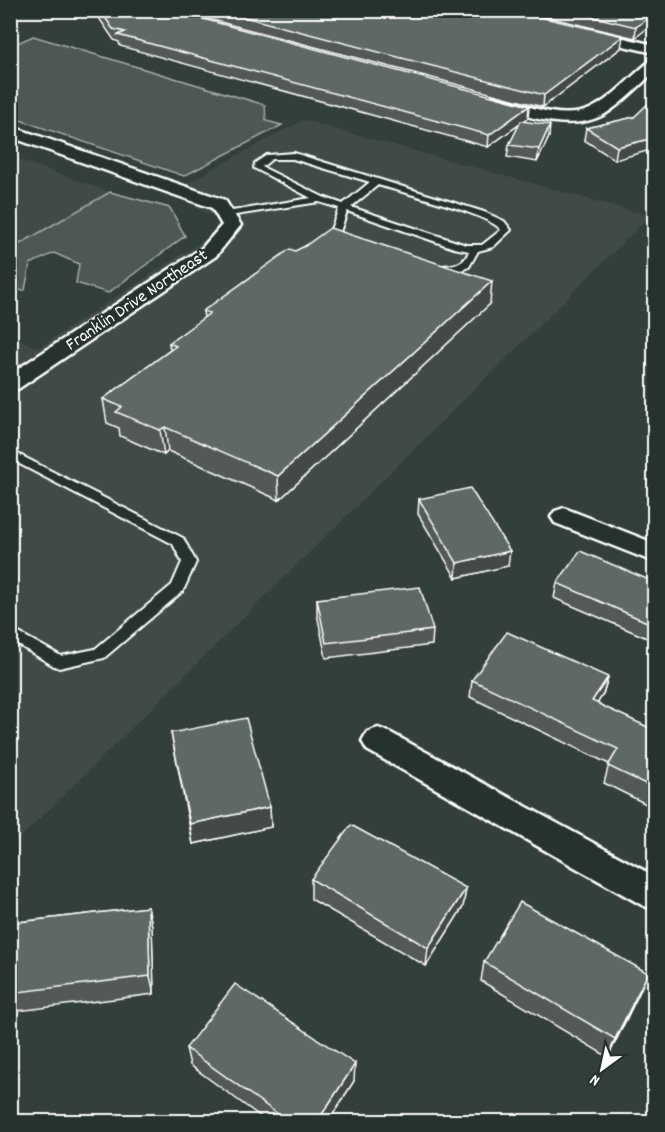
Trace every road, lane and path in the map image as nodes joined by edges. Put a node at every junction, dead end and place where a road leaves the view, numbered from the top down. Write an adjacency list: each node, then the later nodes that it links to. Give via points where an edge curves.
1 (576, 31): 2 (street)
2 (654, 49)
3 (654, 65): 4 (street, via 596,112 574,118 545,115)
4 (476, 97)
5 (10, 131): 9 (street, via 219,204)
6 (376, 182): 7 (lane, via 294,156 270,157 258,165); 8 (lane); 11 (lane, via 501,223 506,230 496,242)
7 (320, 199): 8 (lane); 9 (lane)
8 (343, 209): 10 (lane, via 336,232 340,240); 11 (lane)
9 (226, 215): 13 (street, Franklin Drive Northeast, via 232,225 209,252)
10 (353, 247)
11 (474, 249): 12 (lane, via 472,260 455,269)
12 (424, 267)
13 (10, 384)
14 (10, 454): 17 (lane, via 178,541 189,562 178,588 99,654 59,662)
15 (564, 517): 16 (street)
16 (654, 553)
17 (10, 633)
18 (378, 741): 19 (street)
19 (654, 894)

